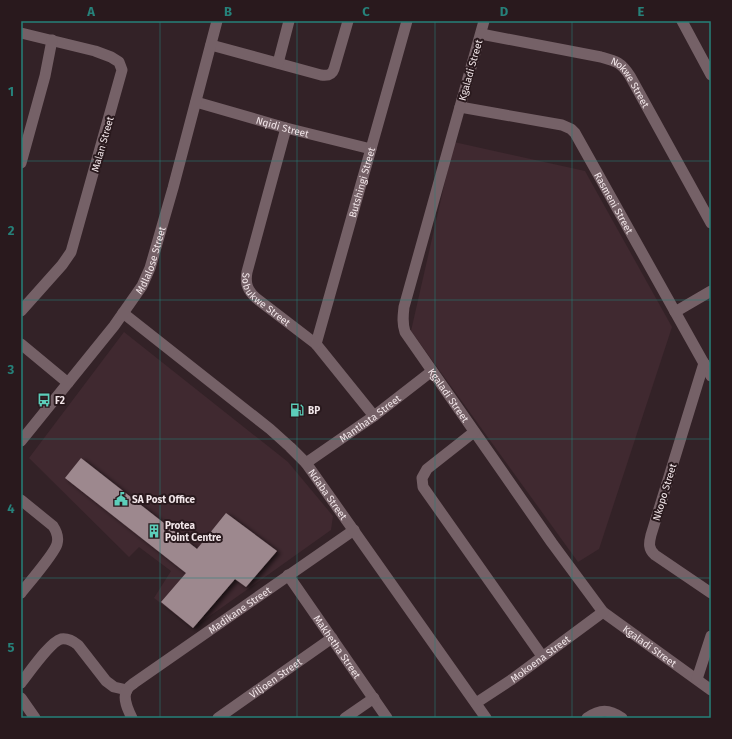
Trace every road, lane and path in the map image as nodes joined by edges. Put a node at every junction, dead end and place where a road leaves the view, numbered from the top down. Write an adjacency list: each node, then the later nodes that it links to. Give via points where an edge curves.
1 (217, 21): 10 (street, Mdlalose Street)
2 (289, 21): 11 (street)
3 (348, 21): 11 (street, via 331,74 321,75)
4 (407, 21): 16 (street, Butshingi Street)
5 (484, 21): 8 (street, Kgaladi Street)
6 (682, 21): 12 (street)
7 (21, 33): 9 (street, Malan Street)
8 (481, 34): 14 (street, Kgaladi Street); 18 (street, Nokwe Street, via 601,57 622,65)
9 (52, 40): 17 (street); 20 (street, Malan Street, via 111,57 119,62 122,73 71,252)
10 (211, 44): 11 (street); 13 (street, Mdlalose Street)
11 (278, 63)
12 (711, 75)
13 (196, 102): 15 (street, Nqidi Street); 22 (street, Mdlalose Street, via 150,268 142,286)
14 (460, 107): 21 (street, Rasmeni Street, via 562,126 573,131); 26 (street, Kgaladi Street, via 402,321 405,332)
15 (286, 128): 16 (street, Nqidi Street); 24 (street, Sobukwe Street, via 246,283 252,295)
16 (371, 149): 24 (street, Butshingi Street)
17 (21, 163)
18 (711, 222)
19 (711, 291): 21 (street)
20 (21, 311)
21 (675, 312): 25 (street, Rasmeni Street)
22 (124, 313): 28 (street, Mdlalose Street); 32 (street, Ndaba Street, via 282,439)
23 (21, 344): 28 (street)
24 (316, 344): 29 (street, Sobukwe Street)
25 (704, 363): 27 (street, Rasmeni Street); 37 (street, Nkopo Street, via 650,545 655,555)
26 (432, 371): 29 (street, Manthata Street); 30 (street, Kgaladi Street)
27 (711, 375)
28 (68, 383): 31 (street, Mdlalose Street)
29 (374, 416): 32 (street, Manthata Street)
30 (474, 432): 38 (street, Kgaladi Street); 41 (street, via 427,469 422,478 422,487)
31 (21, 440)
32 (306, 463): 34 (street, Ndaba Street)
33 (21, 500): 36 (street, via 53,526 58,538 55,550)
34 (354, 530): 35 (street, Madikane Street); 48 (street, Ndaba Street)
35 (288, 575): 40 (street, Makhetha Street); 44 (street, Madikane Street)
36 (21, 593)
37 (711, 593)
38 (603, 612): 41 (street, Mokoena Street); 42 (street, Kgaladi Street)
39 (711, 636): 42 (street)
40 (332, 638): 47 (street, Makhetha Street); 51 (street, Viljoen Street)
41 (542, 656): 48 (street, Mokoena Street)
42 (697, 679): 45 (street, Kgaladi Street)
43 (21, 683): 44 (street, via 52,645 66,639 78,645 106,681 114,687)
44 (126, 690): 50 (street, via 127,709)
45 (711, 690)
46 (21, 698): 49 (street)
47 (374, 698): 52 (street); 53 (street, Makhetha Street)
48 (476, 704): 54 (street, Ndaba Street)
49 (35, 718)
50 (132, 718)
51 (218, 718)
52 (345, 718)
53 (387, 718)
54 (486, 718)
55 (587, 718): 56 (street, via 606,710)
56 (622, 718)

